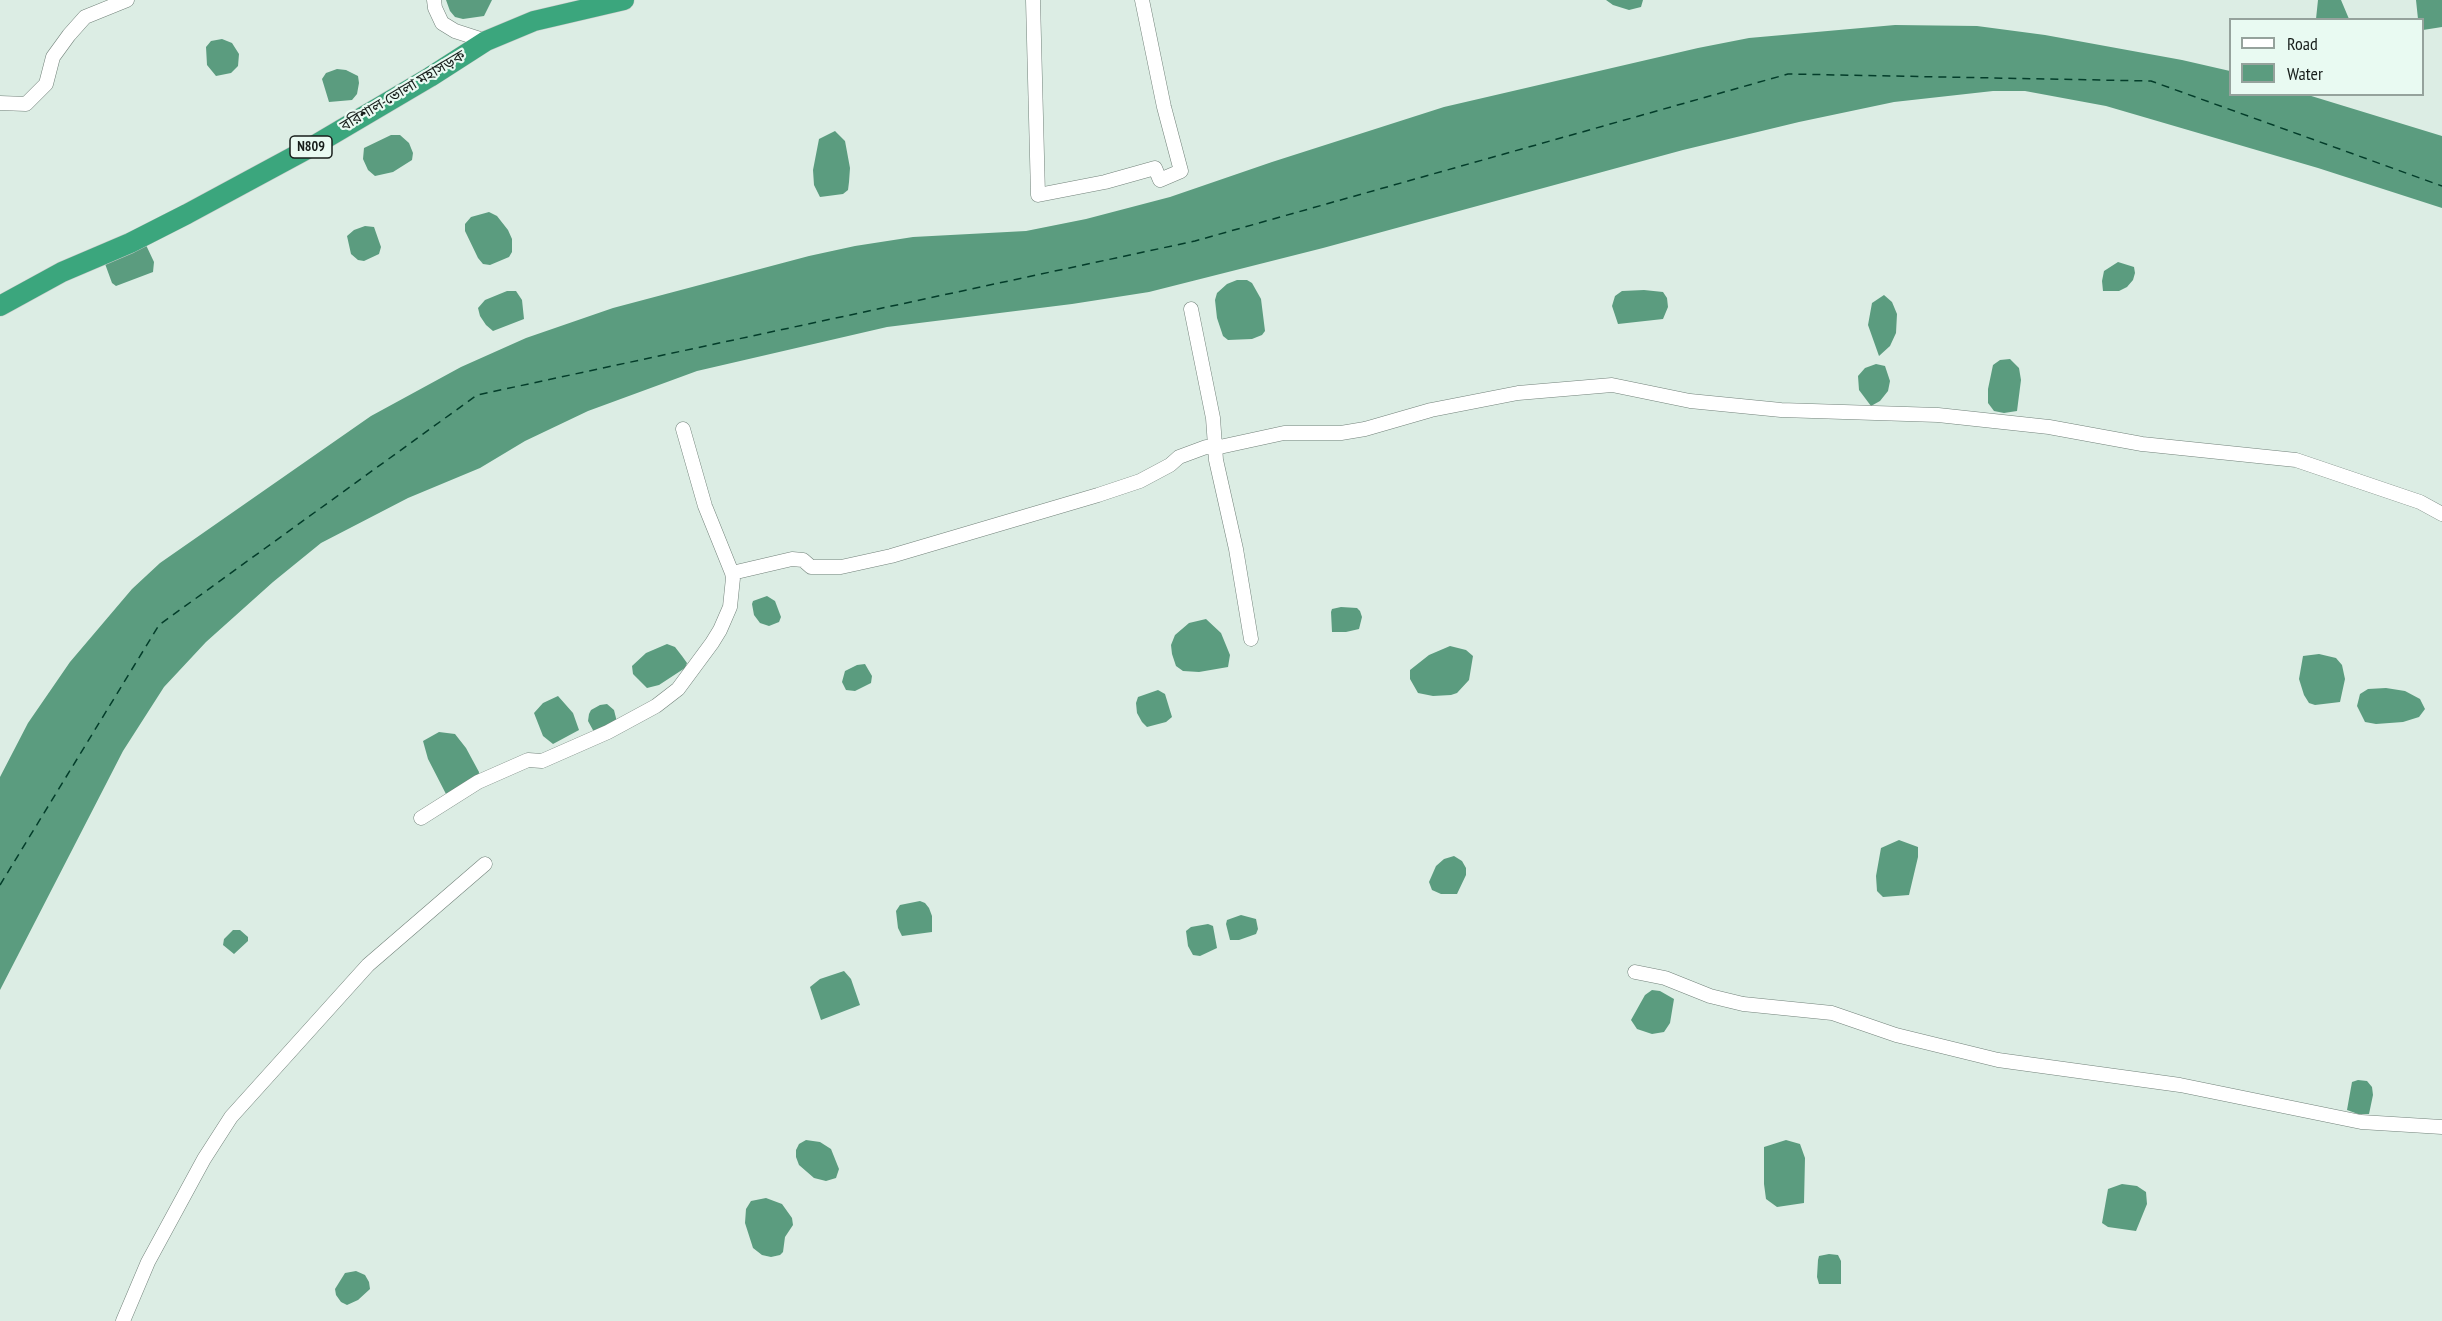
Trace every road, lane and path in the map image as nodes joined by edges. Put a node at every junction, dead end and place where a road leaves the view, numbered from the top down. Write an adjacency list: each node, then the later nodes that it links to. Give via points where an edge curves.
1 (127, 0): 7 (street, via 85,17 53,57 46,84 26,104)
2 (434, 0): 6 (street, via 442,23)
3 (624, 0): 6 (highway, বরিশাল-ভোলা মহাসড়ক / N809, via 534,21)
4 (1033, 0): 5 (street, via 1038,195 1156,168 1160,180 1181,171)
5 (1142, 0)
6 (486, 41): 8 (highway, বরিশাল-ভোলা মহাসড়ক / N809, via 292,157 178,219 62,272)
7 (0, 103)
8 (0, 306)
9 (1191, 309): 11 (street, via 1207,383)
10 (683, 429): 13 (street, via 705,506)
11 (1215, 448): 12 (street, via 1284,433 1365,429 1431,410 1518,393 1612,385 1690,402 1780,410 1938,415 2049,427 2142,444 2296,460 2420,502); 13 (street, via 1189,452 1140,481 1098,495 872,561 811,567 803,560 792,559); 14 (street)
12 (2442, 514)
13 (732, 573): 15 (street, via 730,607 720,630 678,689 608,732 542,761 528,760 478,782)
14 (1251, 639)
15 (421, 819)
16 (485, 864): 19 (street, via 368,965 231,1117 148,1262)
17 (1635, 972): 18 (street, via 1743,1004 1832,1013 1896,1035 1998,1060 2180,1085 2361,1122)
18 (2442, 1127)
19 (123, 1321)

